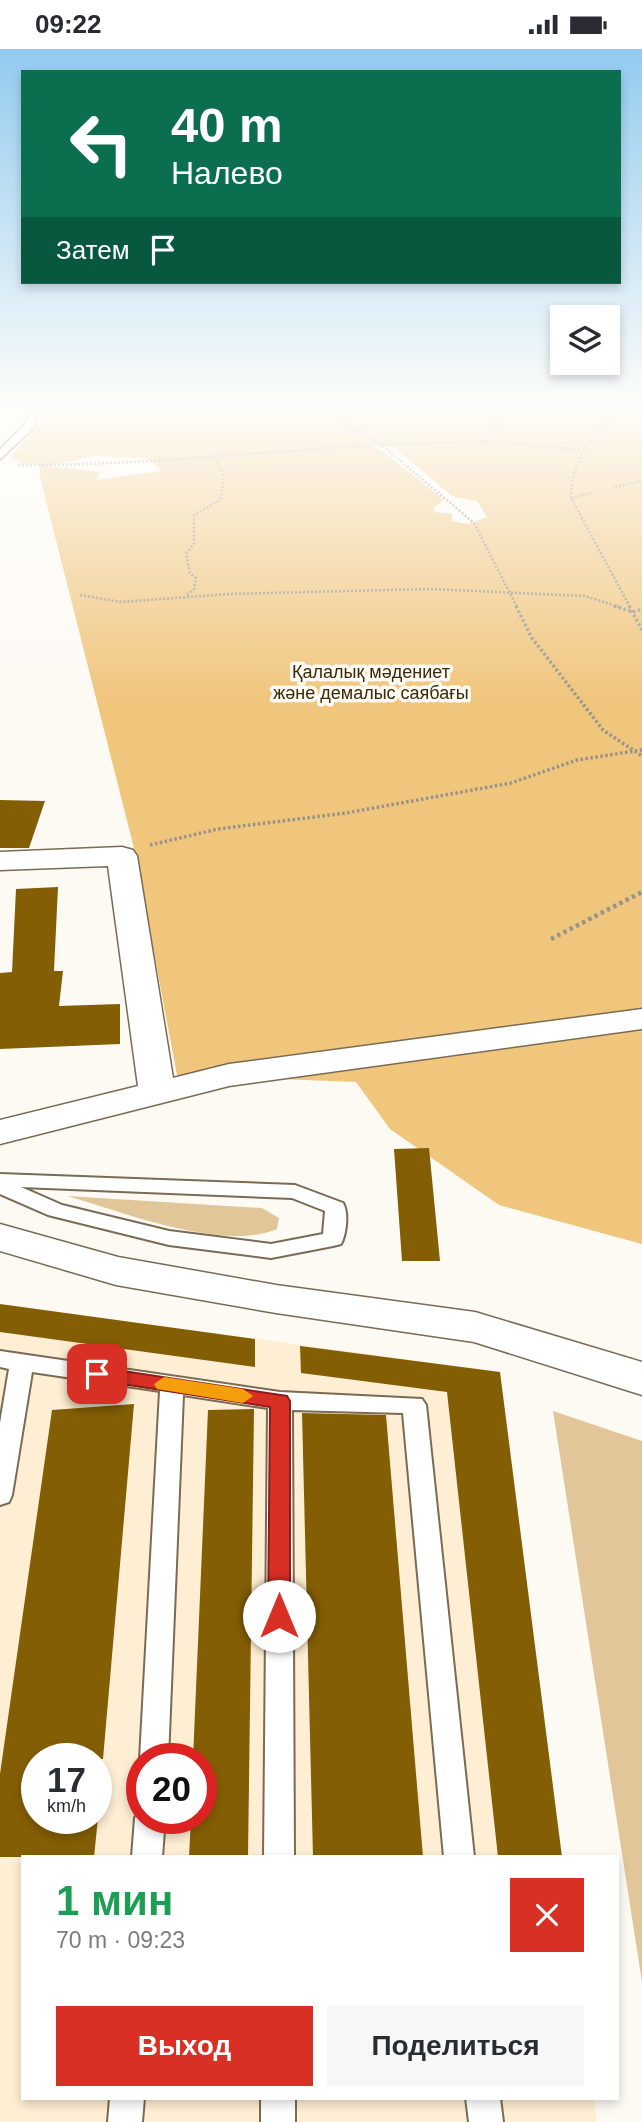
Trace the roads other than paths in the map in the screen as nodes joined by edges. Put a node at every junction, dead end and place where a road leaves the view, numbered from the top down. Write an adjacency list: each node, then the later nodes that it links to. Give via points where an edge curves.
1 (122, 856): 2 (street); 4 (street)
2 (0, 861)
3 (642, 1019): 4 (street, via 229,1075)
4 (157, 1090): 5 (street)
5 (0, 1132)
6 (0, 1179): 7 (lane, via 295,1192 336,1208 333,1239 271,1251 156,1235 55,1210)
7 (0, 1186)
8 (0, 1237): 10 (street, via 116,1271 475,1327)
9 (11, 1361): 11 (lane); 13 (lane)
10 (642, 1379)
11 (172, 1385): 12 (lane); 14 (lane)
12 (280, 1401): 17 (lane); 18 (lane, via 414,1405)
13 (0, 1495)
14 (155, 1743)
15 (148, 1834): 16 (lane)
16 (146, 1855)
17 (279, 1855)
18 (459, 1855)
19 (127, 2100): 22 (lane)
20 (278, 2100): 23 (lane)
21 (483, 2100): 24 (lane)
22 (125, 2122)
23 (278, 2122)
24 (486, 2122)

